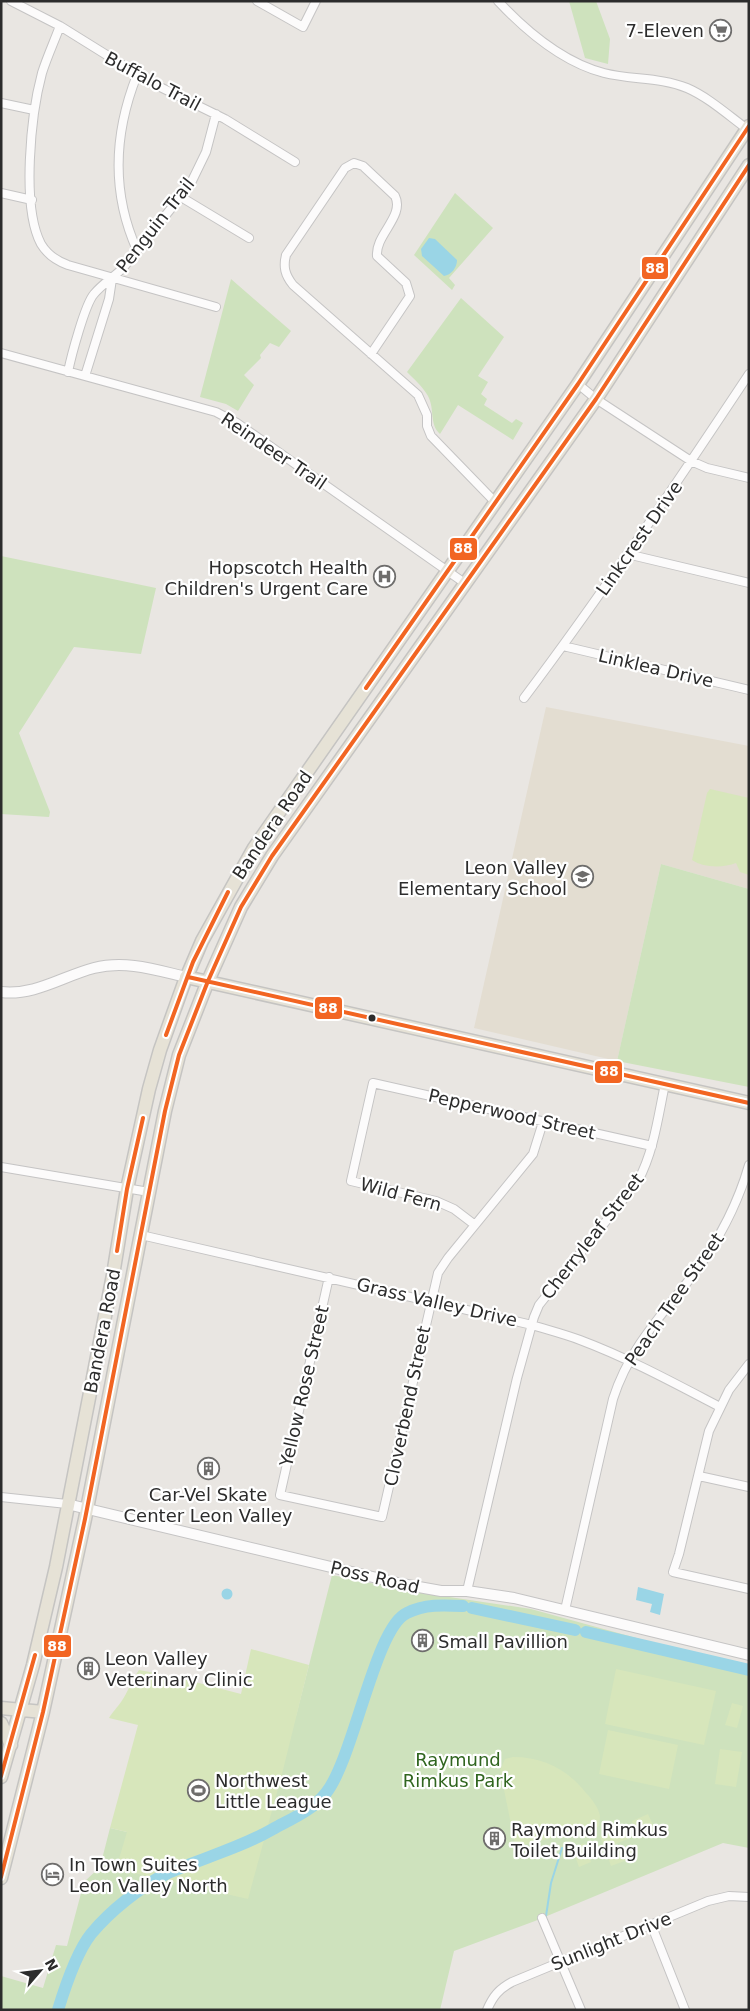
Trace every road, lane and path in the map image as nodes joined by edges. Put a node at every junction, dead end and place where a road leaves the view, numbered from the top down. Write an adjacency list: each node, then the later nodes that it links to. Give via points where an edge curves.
1 (11, 1): 5 (street, Buffalo Trail)
2 (258, 1): 3 (street, via 302,27)
3 (316, 1)
4 (498, 1): 10 (street, via 530,32 568,58 604,72 661,80 688,89)
5 (60, 26): 6 (street, Buffalo Trail); 8 (street, via 43,72)
6 (137, 75): 9 (street, Buffalo Trail); 17 (street, via 122,123 118,178 123,213)
7 (1, 103): 8 (street)
8 (34, 110): 15 (street, via 29,159)
9 (216, 114): 11 (street, Buffalo Trail); 14 (street, Penguin Trail, via 202,160)
10 (748, 127): 25 (main road, Bandera Road)
11 (295, 162)
12 (749, 165): 26 (main road, Bandera Road)
13 (1, 193): 15 (street)
14 (181, 197): 16 (street); 17 (street, Penguin Trail)
15 (32, 200): 18 (street, via 38,237 50,255 68,266)
16 (250, 238)
17 (137, 250): 18 (street, Penguin Trail)
18 (112, 279): 19 (street); 22 (street, Penguin Trail, via 93,295); 24 (street, Penguin Trail, via 109,300)
19 (216, 307)
20 (1, 353): 22 (street, Reindeer Trail)
21 (371, 354): 21 (street, via 293,285 283,267 286,255 345,168 354,162 363,166 398,202 378,244 377,256 406,283 410,296); 29 (street, via 418,395 427,415 431,436)
22 (68, 372): 24 (street, Reindeer Trail)
23 (749, 374): 27 (street, Linkcrest Drive)
24 (86, 376): 31 (street, Reindeer Trail, via 216,412 237,423)
25 (578, 384): 26 (street); 29 (main road, Bandera Road)
26 (596, 399): 27 (street); 33 (main road, Bandera Road)
27 (691, 462): 28 (street); 30 (street, Linkcrest Drive)
28 (749, 478)
29 (496, 503): 31 (main road, Bandera Road)
30 (627, 554): 32 (street); 34 (street, Linkcrest Drive)
31 (447, 571): 33 (street, Reindeer Trail); 37 (main road, Bandera Road)
32 (749, 583)
33 (466, 584): 38 (main road, Bandera Road)
34 (563, 646): 35 (street, Linklea Drive); 36 (street, Linkcrest Drive)
35 (749, 690)
36 (524, 698)
37 (301, 782): 38 (main road); 39 (main road, Bandera Road, via 254,848 222,902)
38 (316, 794): 40 (main road, Bandera Road, via 241,907)
39 (186, 977): 40 (main road); 41 (street, via 146,967 108,965 45,987); 49 (main road, Bandera Road, via 149,1089)
40 (208, 981): 42 (main road); 50 (main road, Bandera Road, via 180,1055)
41 (1, 992)
42 (665, 1084): 43 (main road); 45 (street, Cherryleaf Street)
43 (749, 1103)
44 (543, 1122): 45 (street, Pepperwood Street); 48 (street, Pepperwood Street, via 373,1083); 51 (street, Cloverbend Street, via 533,1154)
45 (652, 1146): 55 (street, Cherryleaf Street, via 646,1167 632,1190 539,1305)
46 (749, 1164): 58 (street, Peach Tree Street, via 732,1213 714,1246)
47 (1, 1167): 49 (street)
48 (351, 1181): 51 (street, Wild Fern, via 436,1201 454,1209)
49 (127, 1189): 50 (street); 56 (main road, Bandera Road)
50 (149, 1192): 52 (main road, Bandera Road)
51 (475, 1225): 54 (street, Cloverbend Street, via 438,1273)
52 (141, 1235): 53 (street, Grass Valley Drive); 57 (main road, Bandera Road)
53 (329, 1277): 54 (street, Grass Valley Drive); 67 (street, Yellow Rose Street, via 280,1495)
54 (430, 1300): 55 (street, Grass Valley Drive); 67 (street, Cloverbend Street)
55 (532, 1325): 58 (street, Grass Valley Drive, via 579,1339); 69 (street, Cherryleaf Street)
56 (96, 1358): 57 (main road); 65 (main road, Bandera Road)
57 (117, 1361): 66 (main road, Bandera Road)
58 (628, 1361): 61 (street, Grass Valley Drive); 70 (street, Peach Tree Street, via 613,1399)
59 (749, 1364): 60 (street)
60 (745, 1374): 61 (street)
61 (720, 1407): 62 (street, via 709,1430)
62 (698, 1476): 63 (street); 68 (street, via 673,1572)
63 (749, 1487)
64 (1, 1497): 65 (street, Poss Road)
65 (68, 1504): 66 (street, Poss Road); 73 (main road, Bandera Road)
66 (87, 1509): 69 (street, Poss Road, via 408,1585 441,1591); 74 (main road, Bandera Road)
67 (382, 1517)
68 (749, 1589)
69 (467, 1591): 70 (street, Poss Road)
70 (565, 1610): 71 (street, Poss Road)
71 (749, 1655)
72 (1, 1708): 73 (main road)
73 (20, 1710): 74 (main road); 76 (main road, Bandera Road)
74 (42, 1712): 78 (main road, Bandera Road)
75 (1, 1723): 76 (main road)
76 (11, 1745): 77 (main road, Bandera Road)
77 (1, 1777)
78 (1, 1878)
79 (749, 1897): 81 (street, Sunlight Drive, via 715,1898)
80 (542, 1918): 82 (street)
81 (651, 1924): 82 (street, Sunlight Drive); 85 (street)
82 (561, 1961): 83 (street, Sunlight Drive, via 501,1989 492,1998); 84 (street)
83 (488, 2010)
84 (581, 2010)
85 (685, 2010)

